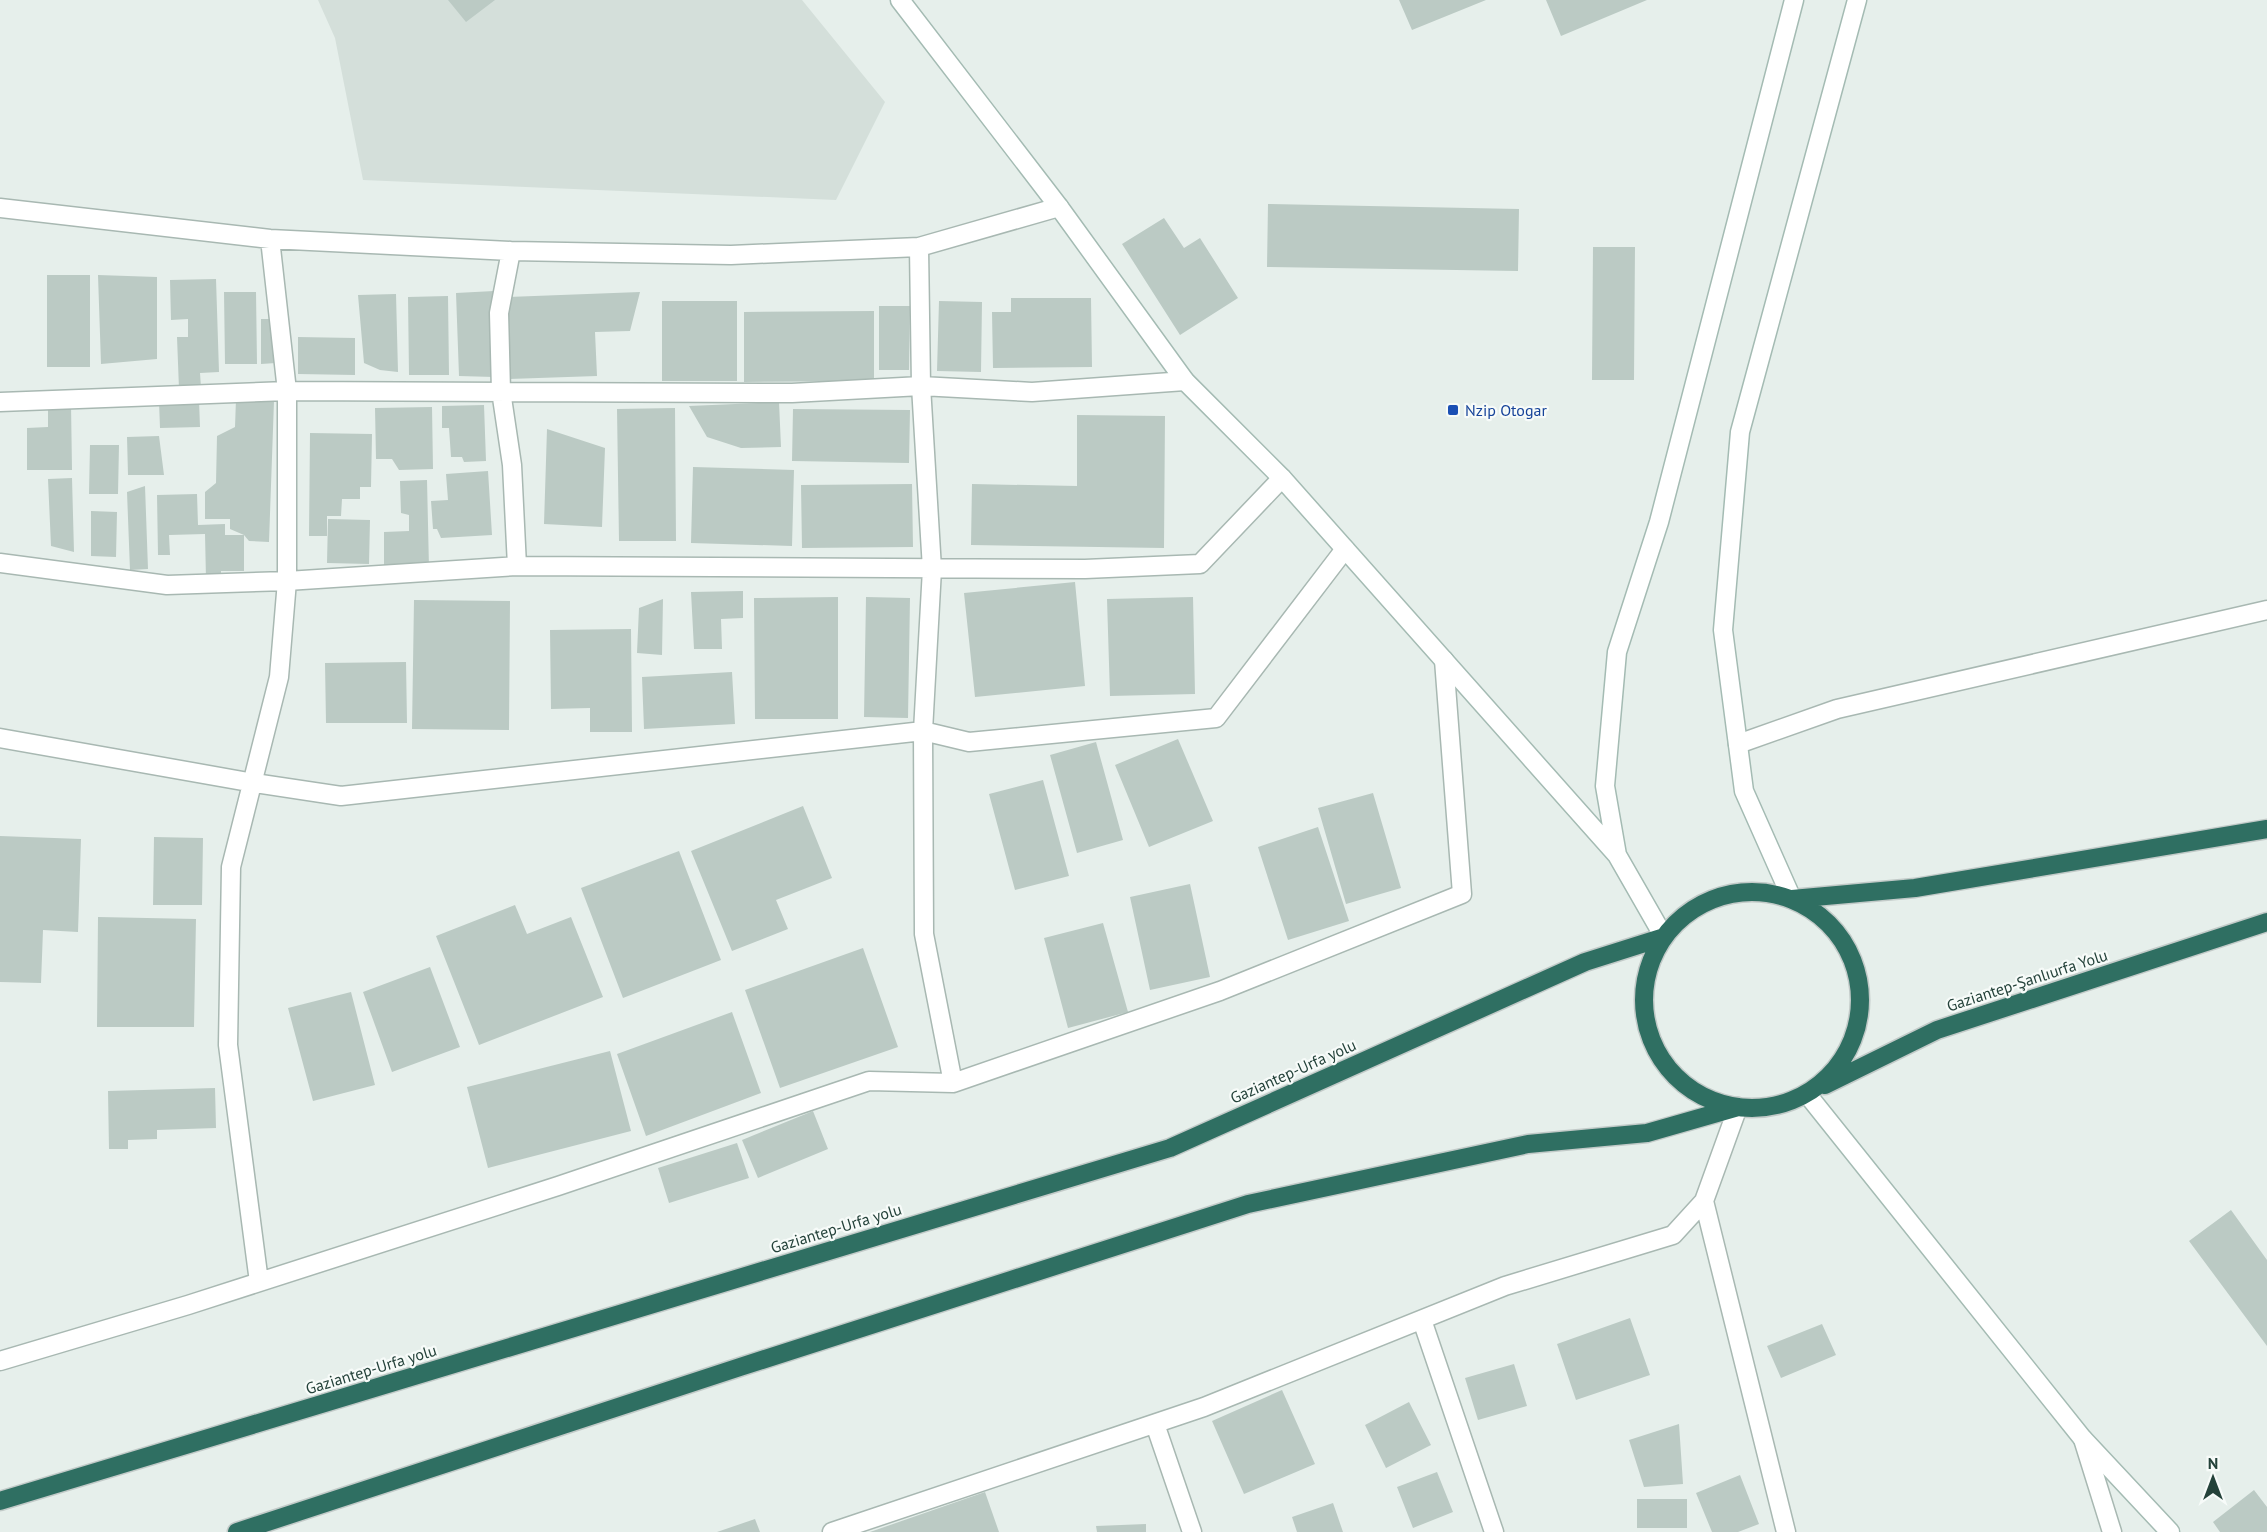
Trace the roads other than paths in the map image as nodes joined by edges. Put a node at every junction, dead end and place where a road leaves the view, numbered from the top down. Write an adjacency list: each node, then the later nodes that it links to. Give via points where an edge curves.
1 (1794, 0): 27 (street, via 1659,522 1617,652 1605,786)
2 (1857, 0): 24 (street, via 1740,432 1723,630)
3 (905, 4): 4 (street)
4 (1059, 207): 7 (street); 9 (street)
5 (0, 208): 6 (street)
6 (270, 239): 8 (street); 11 (street)
7 (918, 248): 8 (street, via 731,255); 10 (street)
8 (511, 251): 12 (street, via 499,314)
9 (1185, 381): 10 (street, via 1032,392); 14 (street)
10 (921, 386): 12 (street, via 792,393); 18 (street)
11 (287, 391): 12 (street); 13 (street); 19 (street)
12 (501, 391): 17 (street, via 512,465)
13 (0, 402)
14 (1282, 478): 15 (street); 18 (street, via 1200,564 1085,570)
15 (1345, 549): 21 (street); 22 (street, via 1216,718 969,742)
16 (0, 563): 19 (street, via 167,585)
17 (517, 566): 18 (street); 19 (street)
18 (932, 569): 22 (street)
19 (287, 581): 25 (street, via 279,677)
20 (2267, 610): 24 (street, via 1837,709)
21 (1443, 660): 27 (street); 31 (street, via 1462,894 1220,991)
22 (923, 731): 25 (street, via 341,796); 31 (street, via 924,934)
23 (0, 738): 25 (street)
24 (1738, 744): 28 (street, via 1744,791)
25 (254, 783): 35 (street, via 231,867 228,1045)
26 (2267, 829): 28 (highway, via 1915,888)
27 (1617, 855): 30 (street)
28 (1792, 899): 30 (highway, via 1758,891 1724,895 1690,911); 32 (highway, via 1822,916 1845,942 1858,974 1861,1009 1853,1043 1834,1072)
29 (2267, 922): 32 (highway, Gaziantep-Şanlıurfa Yolu, via 1937,1030)
30 (1664, 937): 33 (highway, via 1647,970 1644,1007 1652,1043 1673,1074 1702,1097); 40 (highway, Gaziantep-Urfa yolu, via 1585,962 1170,1148)
31 (953, 1083): 35 (street, via 869,1081)
32 (1807, 1094): 33 (highway, via 1775,1106); 39 (street)
33 (1738, 1107): 34 (street); 41 (highway, via 1647,1133 1528,1144 1248,1204)
34 (1704, 1201): 36 (street, via 1673,1235 1505,1286); 45 (street)
35 (259, 1282): 37 (street)
36 (1422, 1320): 38 (street); 44 (street)
37 (0, 1361)
38 (1155, 1424): 42 (street); 43 (street)
39 (2083, 1438): 46 (street); 47 (street)
40 (0, 1502)
41 (237, 1532)
42 (832, 1532)
43 (1192, 1532)
44 (1494, 1532)
45 (1786, 1532)
46 (2112, 1532)
47 (2170, 1532)

